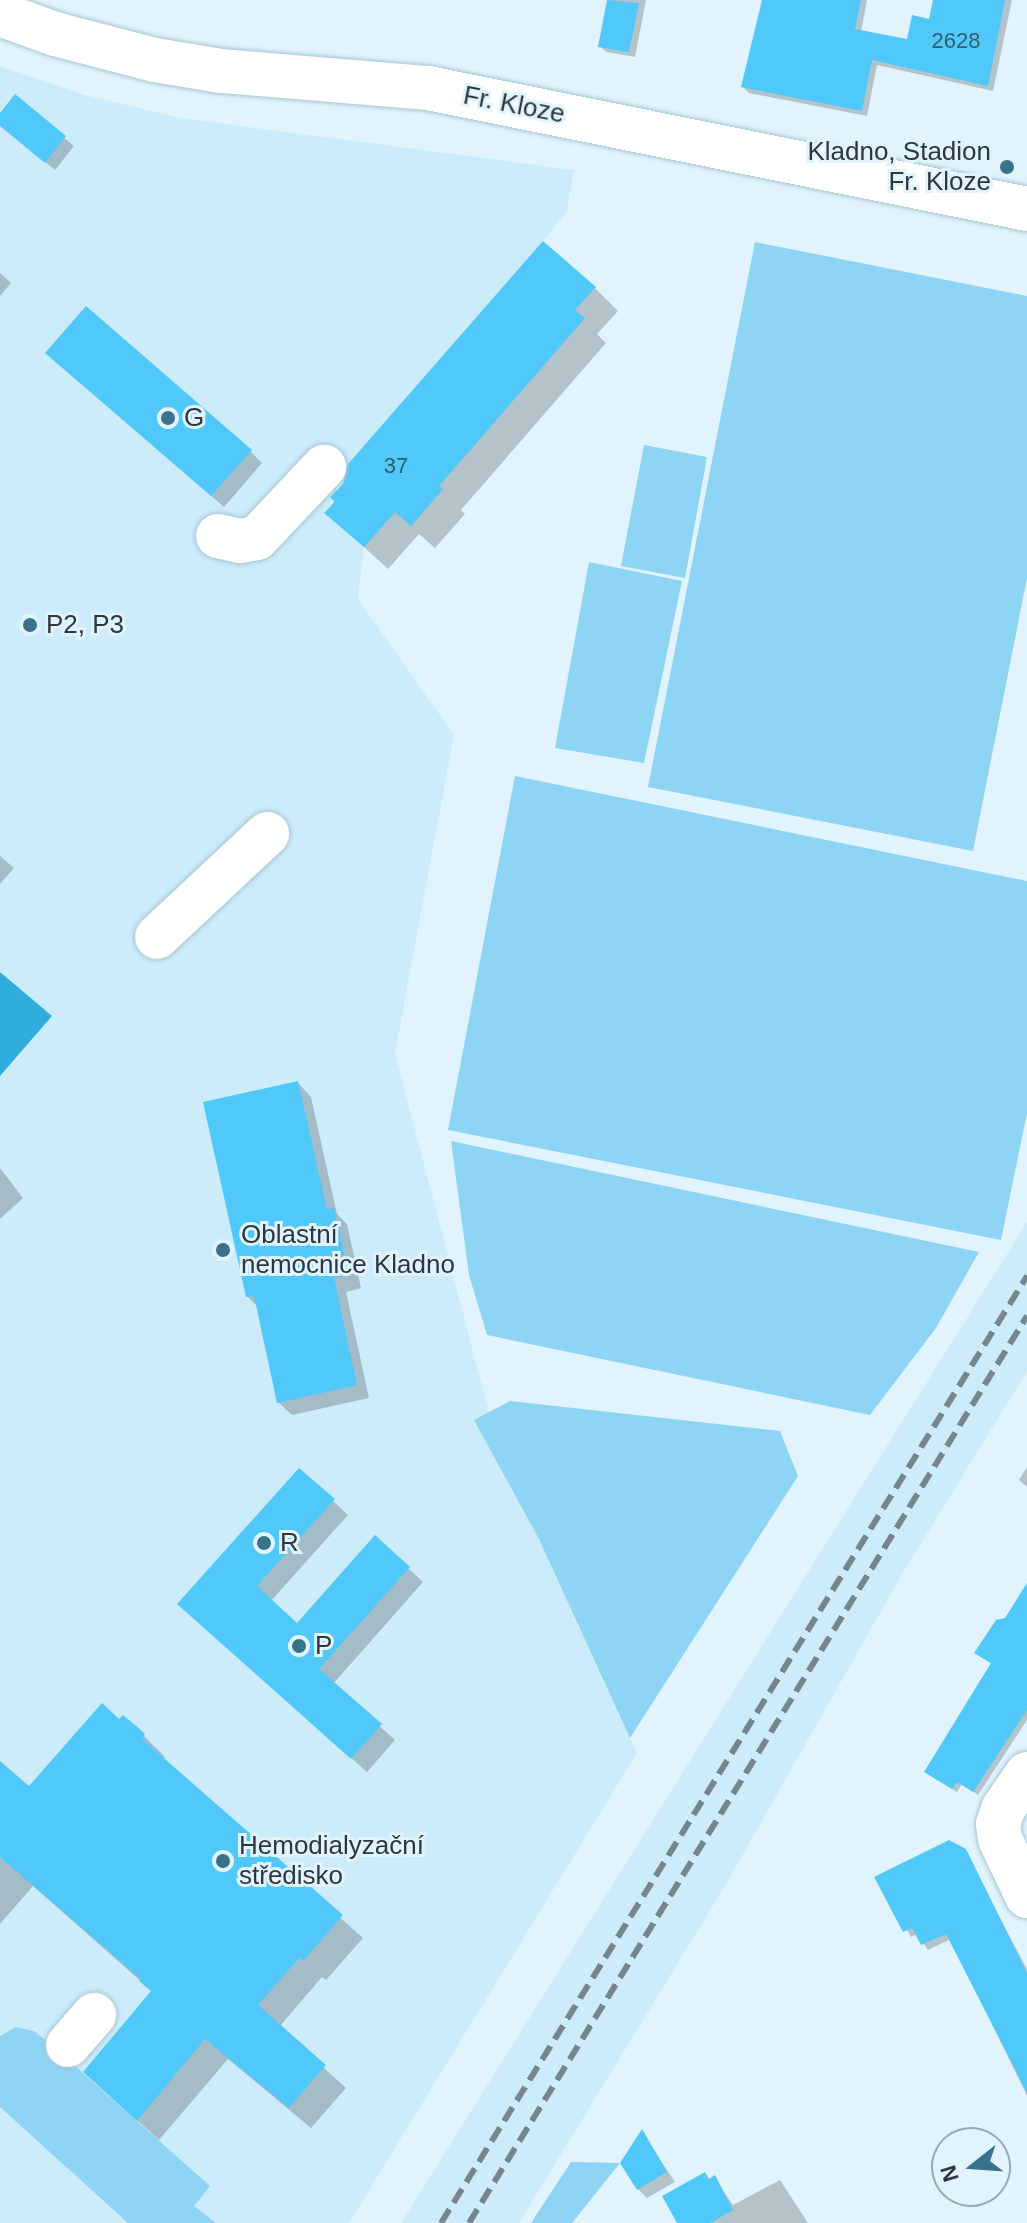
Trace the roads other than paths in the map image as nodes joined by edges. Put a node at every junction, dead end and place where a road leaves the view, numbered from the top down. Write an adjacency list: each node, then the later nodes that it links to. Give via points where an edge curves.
1 (0, 14): 2 (street, Fr. Kloze, via 155,60 221,71 428,88)
2 (1027, 209)
3 (324, 467): 4 (street, via 257,538)
4 (218, 536)
5 (267, 834): 6 (street)
6 (157, 937)
7 (1027, 1774): 8 (street, via 998,1824)
8 (1027, 1896)

